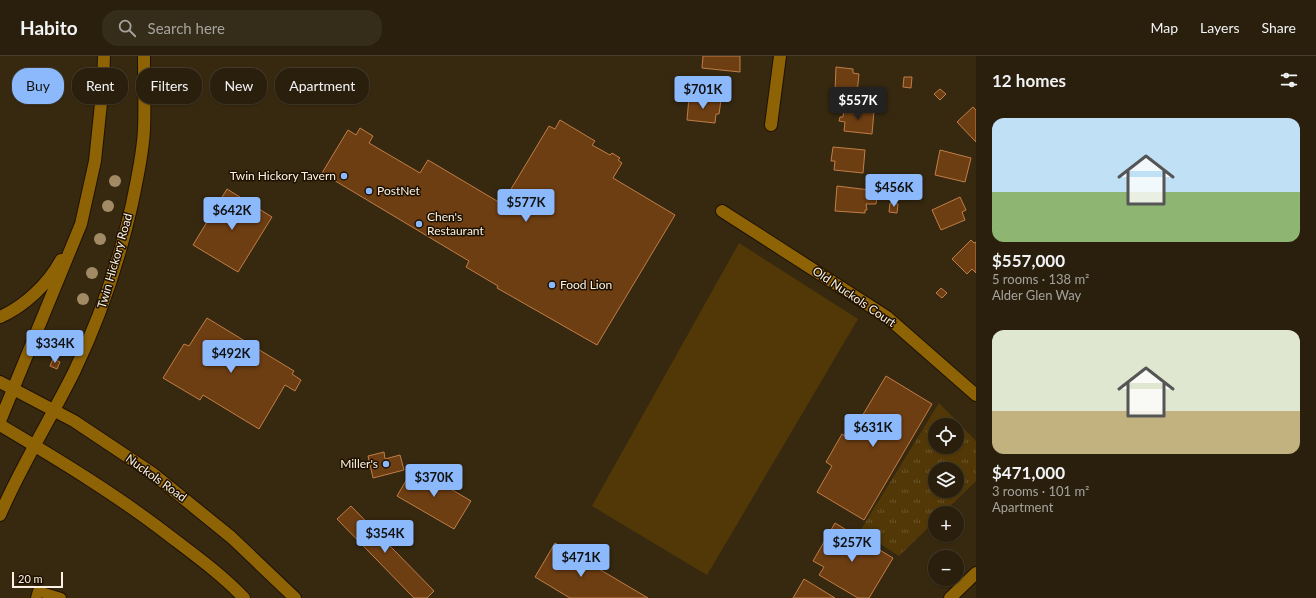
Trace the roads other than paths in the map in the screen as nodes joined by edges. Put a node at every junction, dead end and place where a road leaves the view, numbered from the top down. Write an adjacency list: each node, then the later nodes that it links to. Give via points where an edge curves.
1 (104, 56): 6 (main road, via 95,160)
2 (144, 56): 11 (main road, Twin Hickory Road, via 144,130 127,224 102,309)
3 (780, 56): 4 (main road)
4 (771, 125)
5 (722, 211): 10 (main road, Old Nuckols Court, via 887,317)
6 (81, 224): 7 (main road, via 56,270 42,287); 9 (main road)
7 (0, 318)
8 (0, 382): 9 (main road, Nuckols Road)
9 (14, 390): 11 (main road, Nuckols Road); 12 (main road)
10 (976, 395)
11 (54, 410): 14 (main road, Twin Hickory Road); 20 (main road, Nuckols Road, via 152,473 189,501)
12 (0, 421)
13 (0, 425): 14 (main road)
14 (35, 445): 15 (main road, Twin Hickory Road); 19 (main road, via 136,510 192,552)
15 (0, 515)
16 (976, 573): 21 (main road)
17 (36, 598): 18 (lane, via 38,591)
18 (61, 598)
19 (244, 598)
20 (295, 598)
21 (950, 598)

